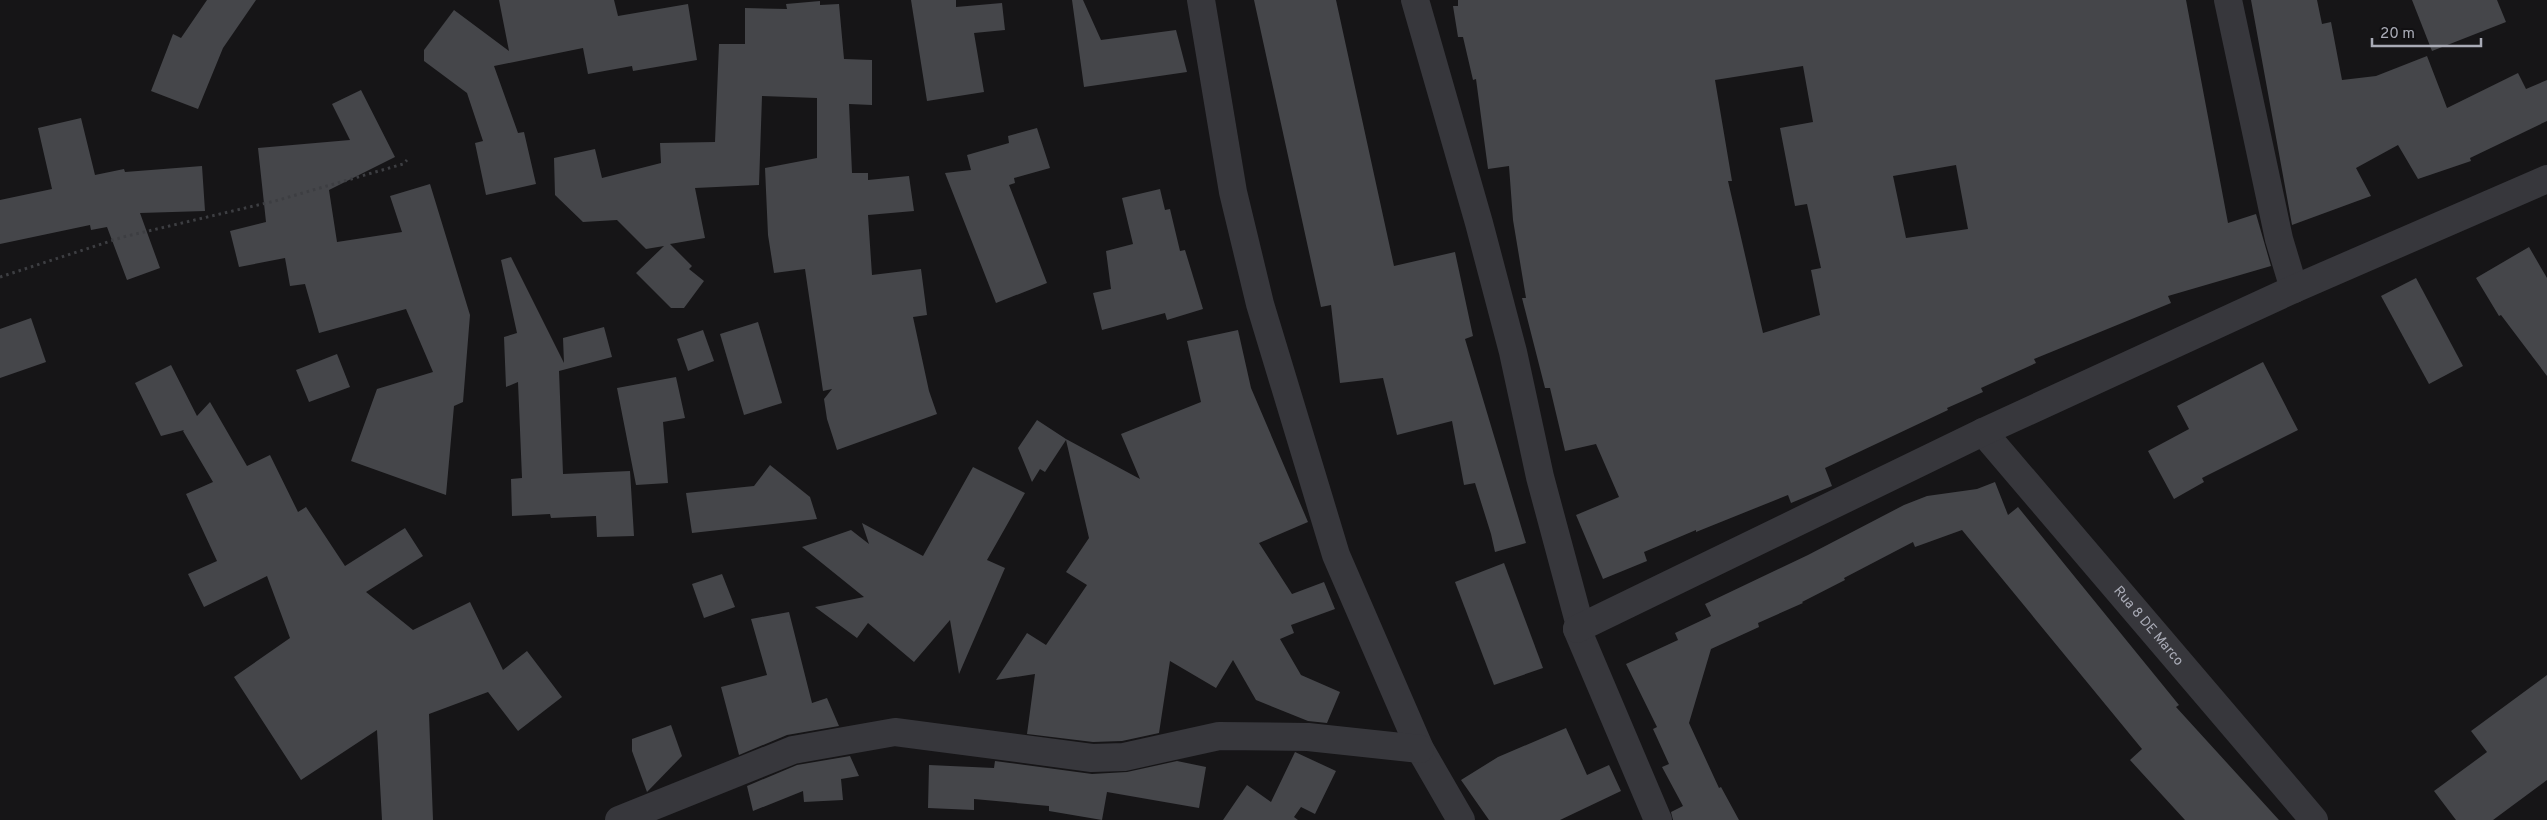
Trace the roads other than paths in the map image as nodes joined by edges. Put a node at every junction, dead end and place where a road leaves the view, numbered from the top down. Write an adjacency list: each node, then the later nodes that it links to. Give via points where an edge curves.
1 (1202, 0): 8 (street, via 1233,192 1263,314 1336,555)
2 (1415, 0): 7 (street, via 1513,352 1540,477 1579,622)
3 (2228, 0): 5 (street, via 2279,239)
4 (2547, 179): 5 (street)
5 (2294, 289): 6 (street)
6 (1982, 432): 7 (street); 12 (street, Rua 8 DE Marco)
7 (1577, 629): 11 (street)
8 (1420, 749): 9 (street, via 1308,737 1220,736 1124,757 1092,758 895,732 793,750); 10 (street)
9 (619, 820)
10 (1461, 820)
11 (1658, 820)
12 (2314, 820)

